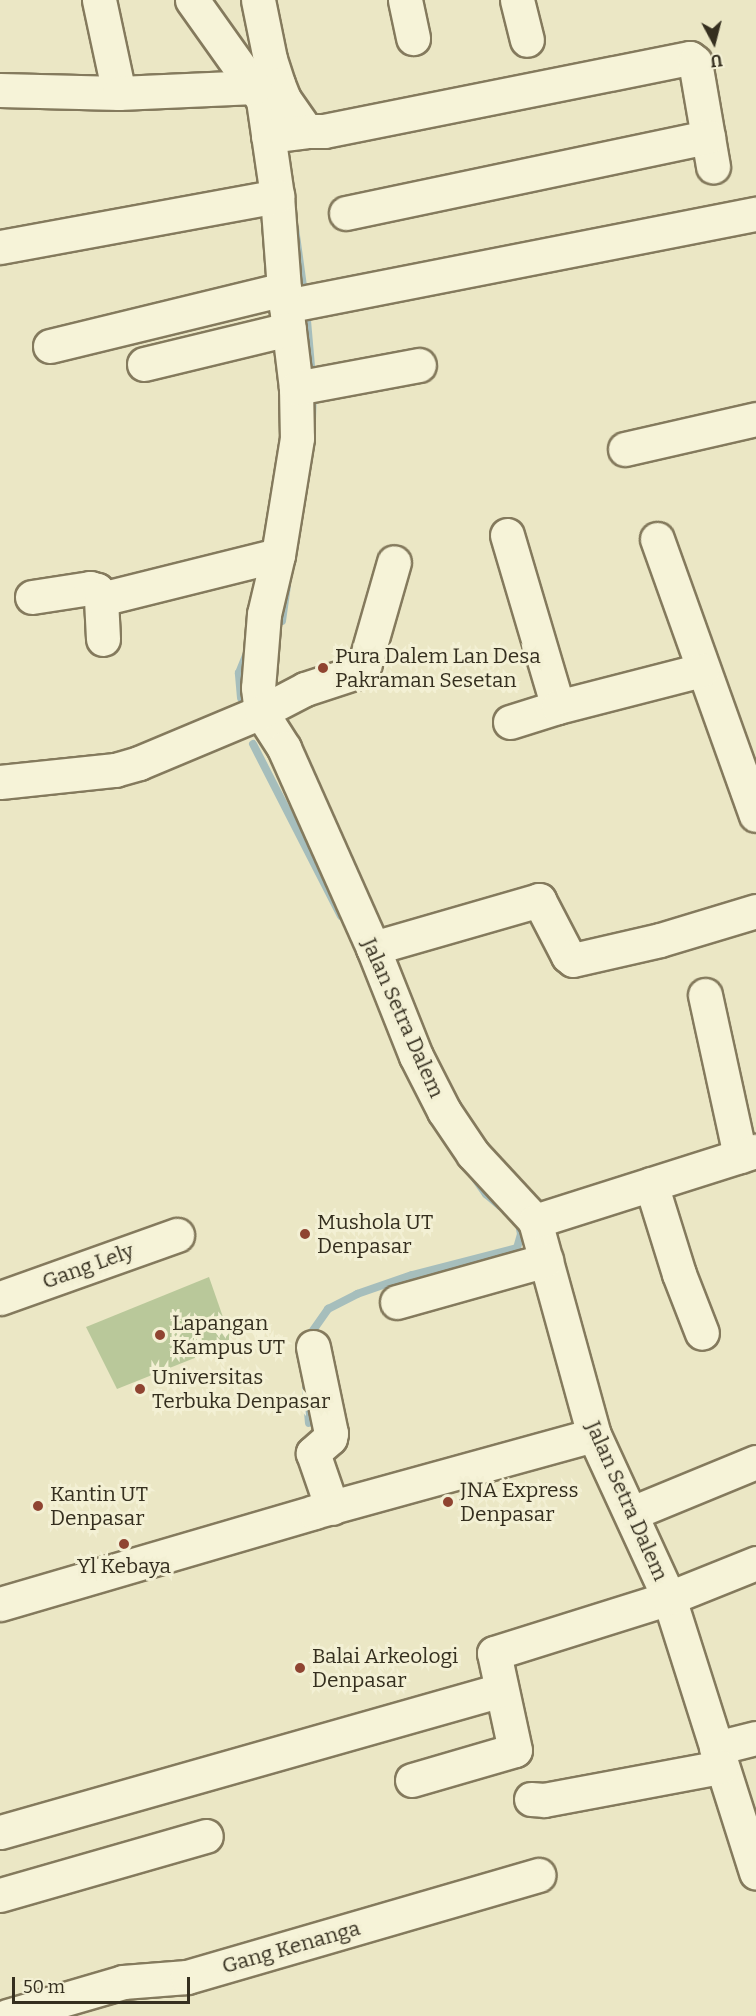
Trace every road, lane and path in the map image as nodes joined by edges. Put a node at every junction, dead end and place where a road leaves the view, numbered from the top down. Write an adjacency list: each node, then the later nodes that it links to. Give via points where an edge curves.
1 (99, 0): 10 (street)
2 (192, 0): 8 (street)
3 (258, 0): 11 (street, via 270,59 284,99)
4 (405, 0): 6 (street)
5 (517, 0): 7 (street)
6 (412, 38)
7 (527, 40)
8 (255, 87): 10 (street); 11 (street)
9 (1, 88): 10 (street)
10 (118, 93)
11 (286, 134): 12 (street); 13 (street, via 324,131 684,57 695,62 711,151)
12 (278, 196): 15 (street); 16 (street)
13 (346, 213)
14 (756, 214): 16 (street)
15 (0, 246)
16 (294, 306): 17 (street); 18 (street); 20 (street)
17 (50, 346)
18 (144, 364)
19 (419, 365): 20 (street)
20 (306, 386): 25 (street)
21 (756, 419): 22 (street)
22 (625, 449)
23 (507, 535): 31 (street)
24 (657, 539): 30 (street)
25 (278, 555): 28 (street); 32 (street, via 264,614 258,687)
26 (394, 562): 32 (street, via 363,670 305,688)
27 (32, 597): 28 (street, via 90,588)
28 (101, 599): 29 (street)
29 (103, 639)
30 (702, 670): 31 (street); 35 (street)
31 (558, 707): 33 (street)
32 (261, 712): 34 (street, via 167,753 115,770); 37 (street, Jalan Setra Dalem, via 284,748)
33 (510, 722)
34 (0, 782)
35 (756, 815)
36 (756, 911): 37 (street, via 660,940 573,960 539,900)
37 (373, 948): 41 (street, Jalan Setra Dalem, via 416,1056 444,1111 473,1154)
38 (705, 994): 39 (street)
39 (748, 1154): 40 (street)
40 (651, 1184): 41 (street); 46 (street)
41 (535, 1221): 43 (street, Jalan Setra Dalem)
42 (177, 1235): 44 (street, Gang Lely)
43 (546, 1260): 45 (street); 48 (street, Jalan Setra Dalem)
44 (0, 1298)
45 (397, 1302)
46 (702, 1333)
47 (313, 1347): 50 (street, via 331,1432 330,1438 313,1454)
48 (594, 1435): 50 (street); 51 (street, Jalan Setra Dalem)
49 (756, 1462): 51 (street)
50 (332, 1508): 54 (street)
51 (632, 1513): 53 (street, Jalan Setra Dalem)
52 (756, 1563): 53 (street)
53 (669, 1598): 55 (street, via 494,1653); 57 (street, Jalan Setra Dalem)
54 (0, 1604)
55 (501, 1690): 58 (street, via 515,1750); 60 (street)
56 (756, 1738): 57 (street)
57 (718, 1758): 59 (street, via 544,1800); 62 (street, Jalan Setra Dalem)
58 (412, 1780)
59 (531, 1799)
60 (0, 1832)
61 (206, 1836): 64 (street)
62 (752, 1853)
63 (539, 1875): 65 (street, Gang Kenanga, via 187,1977 123,1982)
64 (0, 1894)
65 (7, 2016)

